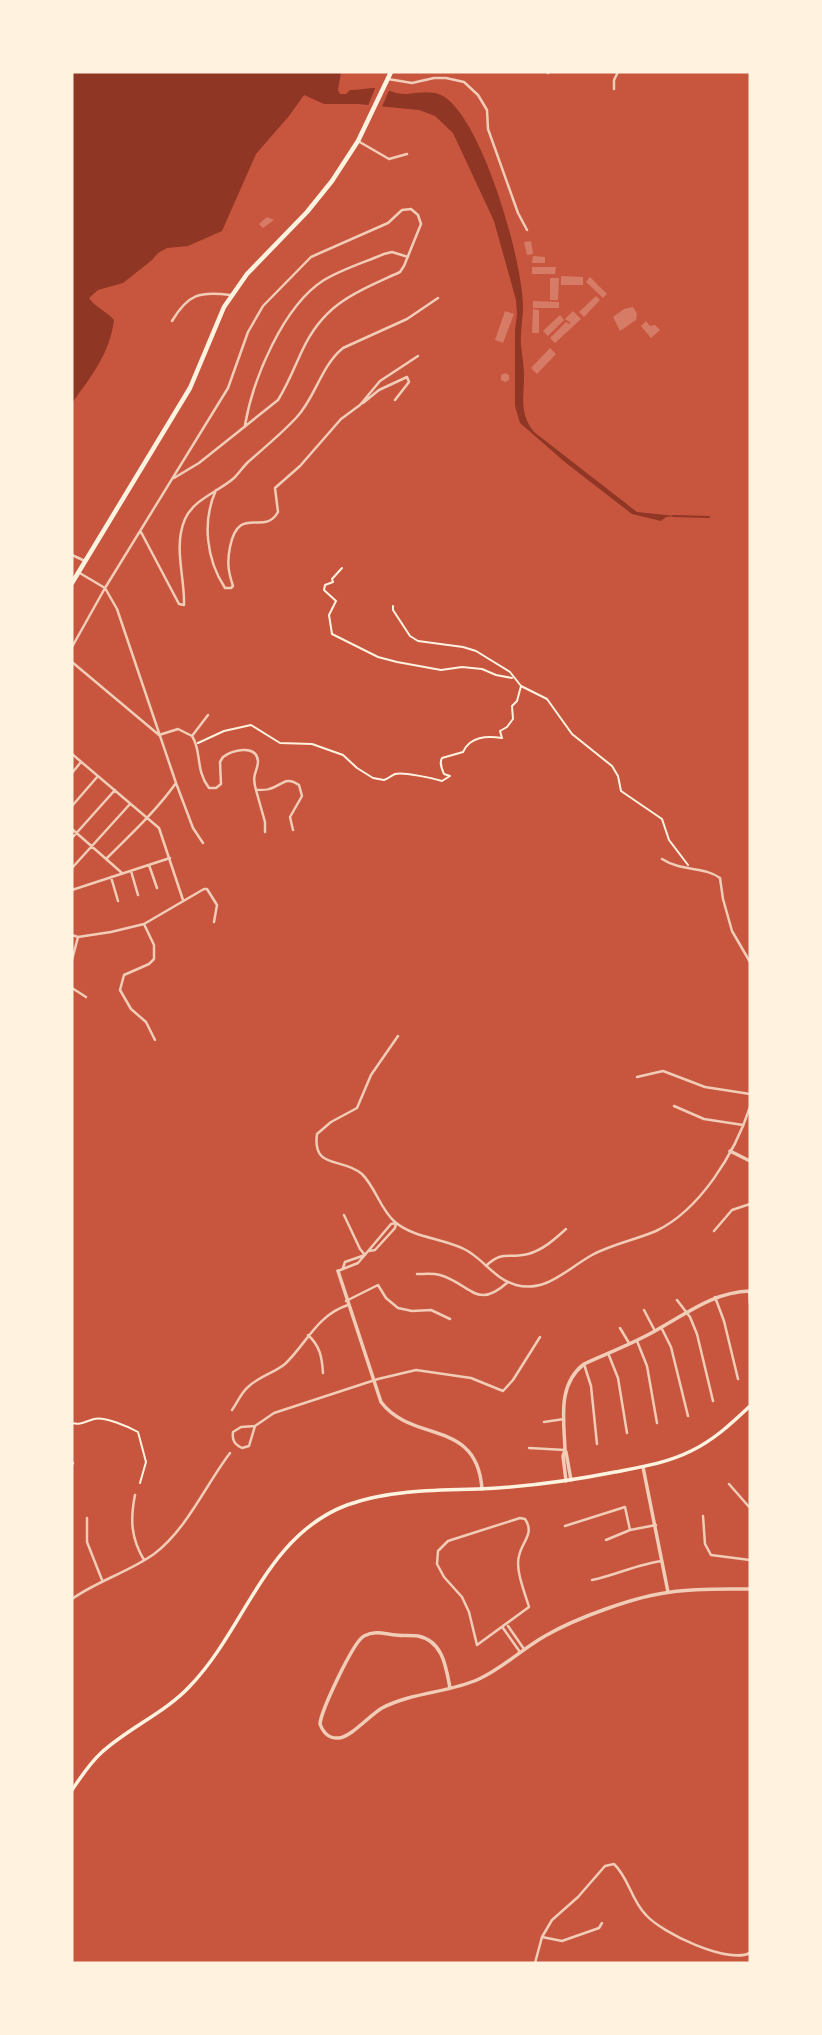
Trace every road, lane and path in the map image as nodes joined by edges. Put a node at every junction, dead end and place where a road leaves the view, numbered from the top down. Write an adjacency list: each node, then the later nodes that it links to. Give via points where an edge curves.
1 (391, 72): 3 (highway)
2 (618, 72): 4 (street)
3 (388, 79): 5 (highway); 7 (street, via 412,83 446,78 464,82 478,95 487,110 488,129 517,213)
4 (614, 89)
5 (358, 141): 6 (street, via 389,159); 9 (highway, via 307,212)
6 (407, 154)
7 (527, 230)
8 (408, 257): 15 (street, via 400,272 351,294 333,308 312,333 278,400); 15 (street, via 384,254 322,282 300,303 261,371); 16 (street, via 421,224 414,211 402,210 388,223 311,257 263,306 247,332 228,388)
9 (232, 296): 11 (street, via 201,294 180,307); 20 (highway, via 190,388)
10 (438, 299): 17 (street, via 336,354 297,417 237,476)
11 (172, 321)
12 (418, 356): 14 (street, via 380,382)
13 (395, 400): 14 (street, via 409,382 407,377)
14 (360, 404): 17 (street, via 280,481 275,488 278,512 273,519 235,528 227,570 231,588 225,588 212,562 209,505)
15 (245, 426): 16 (street)
16 (174, 478): 18 (street)
17 (216, 490): 18 (street, via 196,504 181,531 183,605)
18 (140, 531): 24 (street)
19 (72, 555): 20 (street)
20 (85, 561): 22 (highway)
21 (342, 568): 28 (path, via 324,590 336,601 329,615 332,634 397,662 441,670 482,669)
22 (78, 572): 23 (highway); 24 (street)
23 (72, 583)
24 (105, 588): 26 (street); 31 (street, via 117,609)
25 (393, 606): 28 (path, via 410,636 418,641 476,651)
26 (72, 647)
27 (72, 662): 31 (street)
28 (513, 678): 29 (path)
29 (521, 686): 33 (path, via 512,706 513,719 500,731 502,738 481,737 463,752 442,758 444,774 450,776 442,780 419,774 373,778 343,755 312,744 280,743 251,724); 57 (path, via 547,699 572,734 612,766 621,791 662,818 669,840 688,863)
30 (208, 715): 32 (street)
31 (159, 735): 32 (street, via 178,729); 38 (street)
32 (192, 736): 33 (street)
33 (197, 744): 40 (street, via 199,768 210,788 222,782 220,762 224,756 240,750 254,754 258,761 253,775)
34 (72, 754): 35 (street)
35 (81, 762): 36 (street); 37 (street)
36 (72, 773)
37 (98, 776): 39 (street); 42 (street)
38 (176, 783): 43 (street); 49 (street)
39 (115, 790): 41 (street); 46 (street)
40 (256, 790): 45 (street, via 286,780 299,785 302,796 290,815); 47 (street)
41 (130, 804): 43 (street); 50 (street)
42 (72, 806)
43 (146, 818): 51 (street); 52 (street, via 159,828)
44 (72, 829): 46 (street)
45 (293, 830)
46 (76, 832): 48 (street); 50 (street)
47 (265, 832)
48 (72, 838)
49 (203, 843)
50 (90, 845): 51 (street); 55 (street)
51 (107, 858): 58 (street)
52 (170, 858): 54 (street); 63 (street)
53 (663, 859): 57 (street)
54 (149, 864): 56 (street); 60 (street)
55 (72, 868)
56 (131, 870): 58 (street); 62 (street)
57 (688, 870): 70 (street, via 712,872 720,878 732,931)
58 (122, 873): 59 (street)
59 (111, 876): 61 (street); 64 (street)
60 (157, 888)
61 (72, 890)
62 (138, 895)
63 (183, 900): 65 (street, via 207,889 217,905); 66 (street)
64 (118, 901)
65 (214, 922)
66 (144, 924): 68 (street); 74 (street, via 154,945 154,959 124,975 120,990 131,1009 146,1021)
67 (72, 935): 68 (street)
68 (78, 937): 69 (street)
69 (72, 960)
70 (750, 962)
71 (72, 988): 72 (street)
72 (86, 997)
73 (398, 1036): 84 (street, via 371,1075 357,1108 323,1127 316,1143 322,1158 359,1171)
74 (155, 1040)
75 (637, 1077): 76 (street, via 663,1071 705,1087)
76 (750, 1094)
77 (674, 1106): 79 (street, via 704,1119)
78 (750, 1107): 79 (street)
79 (743, 1125): 80 (street)
80 (730, 1151): 81 (street); 92 (street, via 682,1216 656,1231 601,1250 548,1283 533,1287)
81 (750, 1161)
82 (750, 1204): 86 (street, via 733,1210)
83 (344, 1215): 87 (street)
84 (396, 1223): 87 (street); 88 (street, via 466,1250)
85 (566, 1229): 88 (street, via 540,1250 501,1255)
86 (715, 1231)
87 (365, 1255): 89 (street, via 345,1262); 89 (street, via 349,1269)
88 (486, 1266): 92 (street)
89 (343, 1268): 90 (street)
90 (338, 1271): 96 (street)
91 (417, 1274): 92 (street, via 438,1275 485,1296)
92 (509, 1282)
93 (750, 1291): 94 (street); 97 (street)
94 (715, 1297): 99 (street); 111 (street)
95 (677, 1300): 99 (street)
96 (347, 1303): 100 (street, via 378,1285 398,1308 431,1310); 104 (street, via 324,1317); 112 (street)
97 (750, 1304)
98 (644, 1310): 103 (street)
99 (687, 1313): 102 (street); 113 (street, via 697,1334)
100 (450, 1319)
101 (620, 1328): 107 (street)
102 (661, 1328): 103 (street); 116 (street, via 671,1347)
103 (655, 1331): 106 (street)
104 (309, 1335): 110 (street, via 322,1356); 115 (street, via 281,1367 248,1387)
105 (540, 1337): 112 (street, via 503,1391 471,1378 416,1370)
106 (636, 1340): 107 (street); 120 (street, via 648,1366)
107 (630, 1344): 108 (street)
108 (608, 1353): 109 (street); 122 (street, via 618,1378)
109 (584, 1364): 117 (street, via 568,1381); 123 (street)
110 (323, 1373)
111 (738, 1380)
112 (373, 1381): 121 (street, via 274,1413); 131 (street, via 381,1402 394,1415 463,1444 476,1460)
113 (713, 1401)
114 (750, 1406): 127 (main road, via 702,1445)
115 (232, 1410)
116 (688, 1416)
117 (564, 1419): 118 (street); 126 (street)
118 (544, 1422)
119 (72, 1423): 129 (path, via 83,1425 95,1418 128,1425 138,1432 146,1462)
120 (657, 1423)
121 (256, 1426): 124 (street, via 249,1446); 124 (street, via 233,1432)
122 (627, 1433)
123 (597, 1444)
124 (236, 1445): 140 (street, via 184,1520)
125 (529, 1448): 126 (street)
126 (565, 1450): 128 (street)
127 (643, 1467): 128 (main road); 136 (street)
128 (569, 1481): 131 (main road)
129 (139, 1483)
130 (729, 1484): 133 (street)
131 (482, 1489): 152 (main road, via 372,1498 337,1510 308,1527 277,1557 193,1684 102,1752)
132 (135, 1495): 140 (street, via 131,1516 134,1543)
133 (750, 1508)
134 (703, 1516): 141 (street, via 705,1544 712,1555)
135 (87, 1518): 143 (street, via 87,1542)
136 (656, 1525): 138 (street); 142 (street)
137 (565, 1526): 138 (street, via 625,1507)
138 (630, 1530): 139 (street)
139 (606, 1541)
140 (144, 1560): 143 (street)
141 (750, 1560)
142 (662, 1561): 144 (street); 146 (street)
143 (102, 1580): 147 (street)
144 (592, 1580)
145 (750, 1589): 146 (street)
146 (668, 1592): 150 (street, via 582,1619)
147 (72, 1599)
148 (508, 1625): 149 (street); 149 (street, via 529,1607 518,1561 529,1535 528,1523 520,1518 448,1541 438,1551 437,1564 469,1612 477,1645); 150 (street)
149 (503, 1628): 150 (street)
150 (522, 1650): 151 (street, via 482,1678)
151 (450, 1688): 151 (street, via 440,1651 425,1638 379,1632 365,1636 354,1647 320,1724 327,1735 344,1737 394,1703)
152 (72, 1790)
153 (602, 1923): 154 (street, via 562,1941)
154 (542, 1937): 155 (street, via 552,1920 594,1877 614,1864 624,1873 647,1917 715,1953 742,1957); 156 (street)
155 (750, 1953)
156 (535, 1963)

